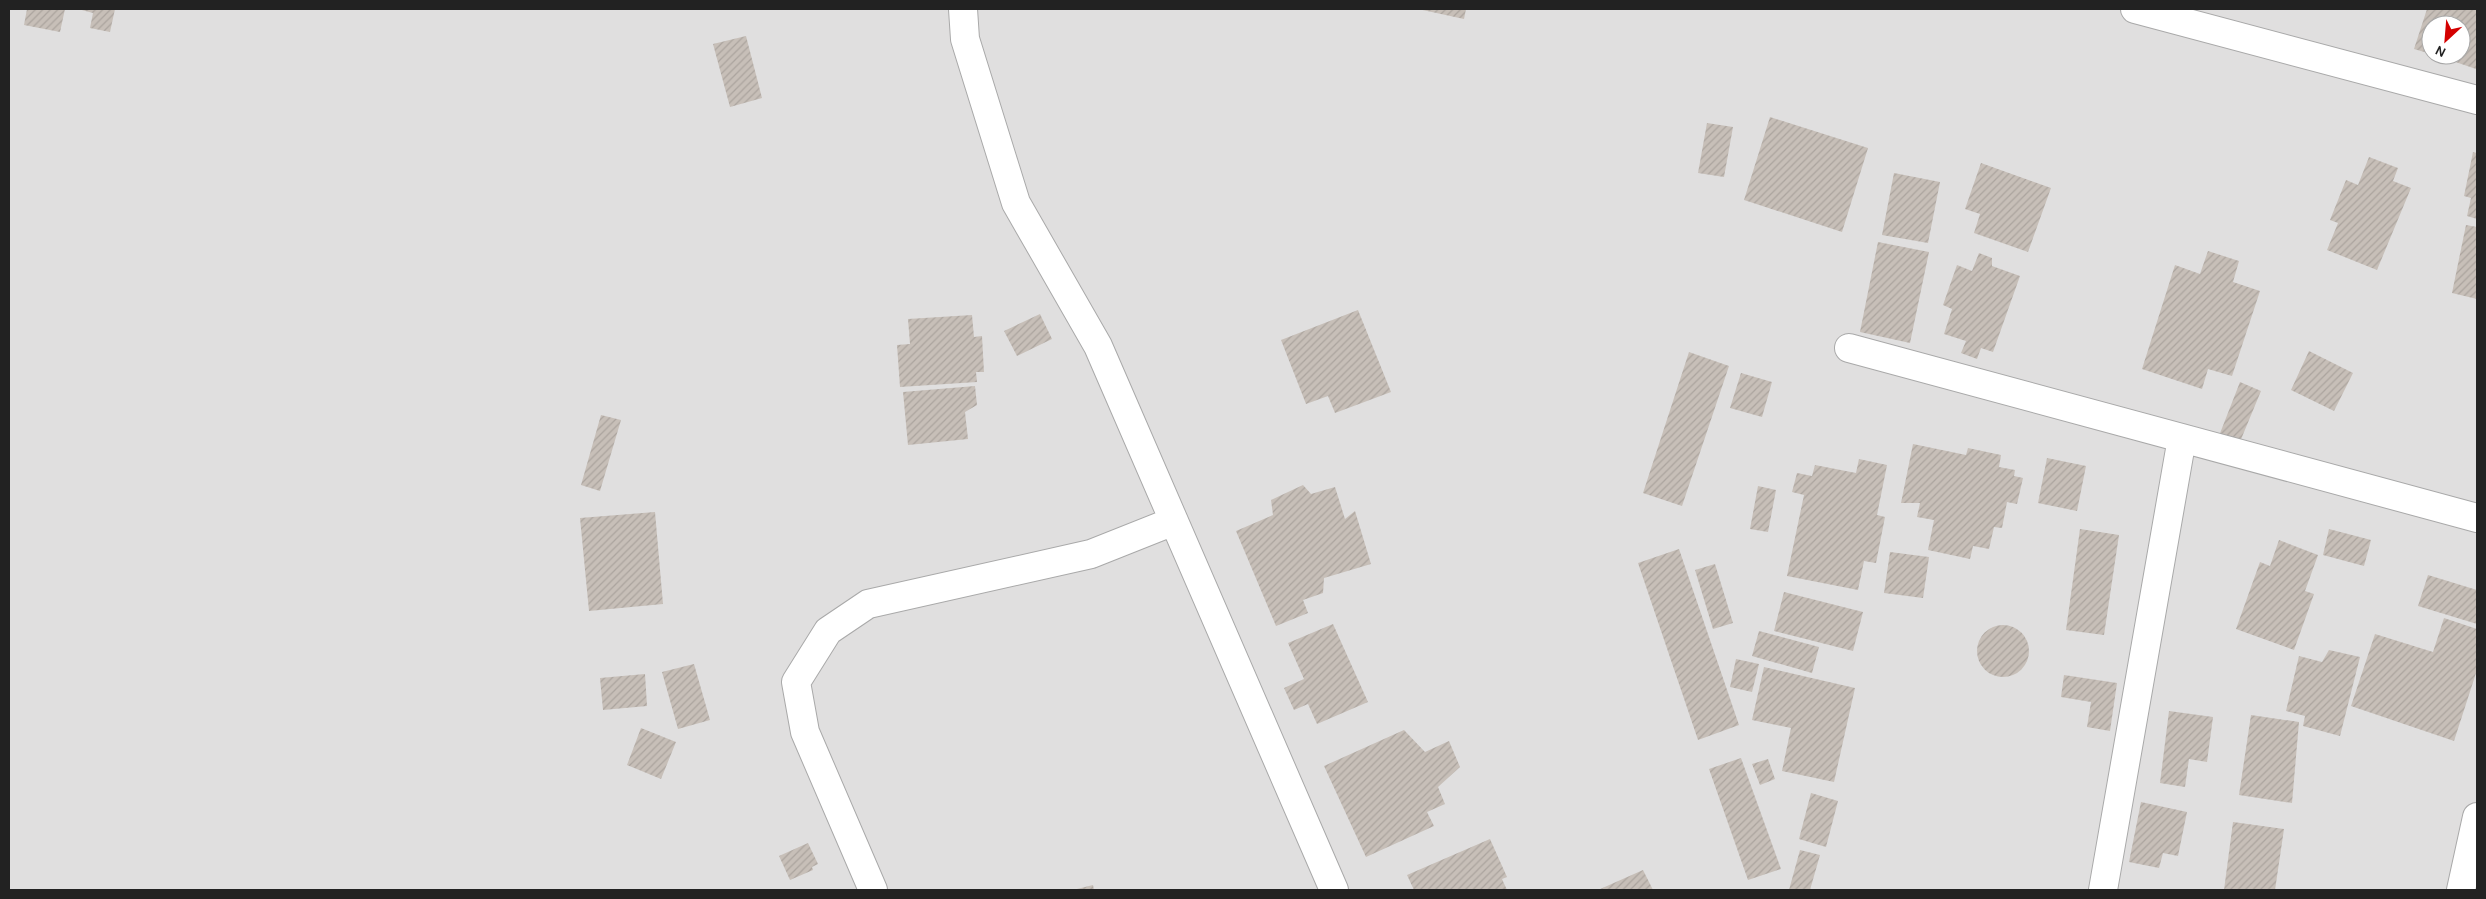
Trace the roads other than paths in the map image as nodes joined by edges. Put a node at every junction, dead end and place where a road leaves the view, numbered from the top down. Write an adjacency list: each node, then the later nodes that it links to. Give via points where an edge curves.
1 (964, 9): 7 (street, via 965,39 1016,203 1098,346)
2 (2135, 9): 3 (street)
3 (2477, 100)
4 (1849, 348): 5 (street)
5 (2182, 438): 6 (street); 11 (street)
6 (2477, 518)
7 (1174, 521): 9 (street, via 1092,554 868,604 828,631 796,682 805,732); 10 (street)
8 (2477, 817): 12 (street)
9 (874, 890)
10 (1334, 890)
11 (2103, 890)
12 (2461, 890)

